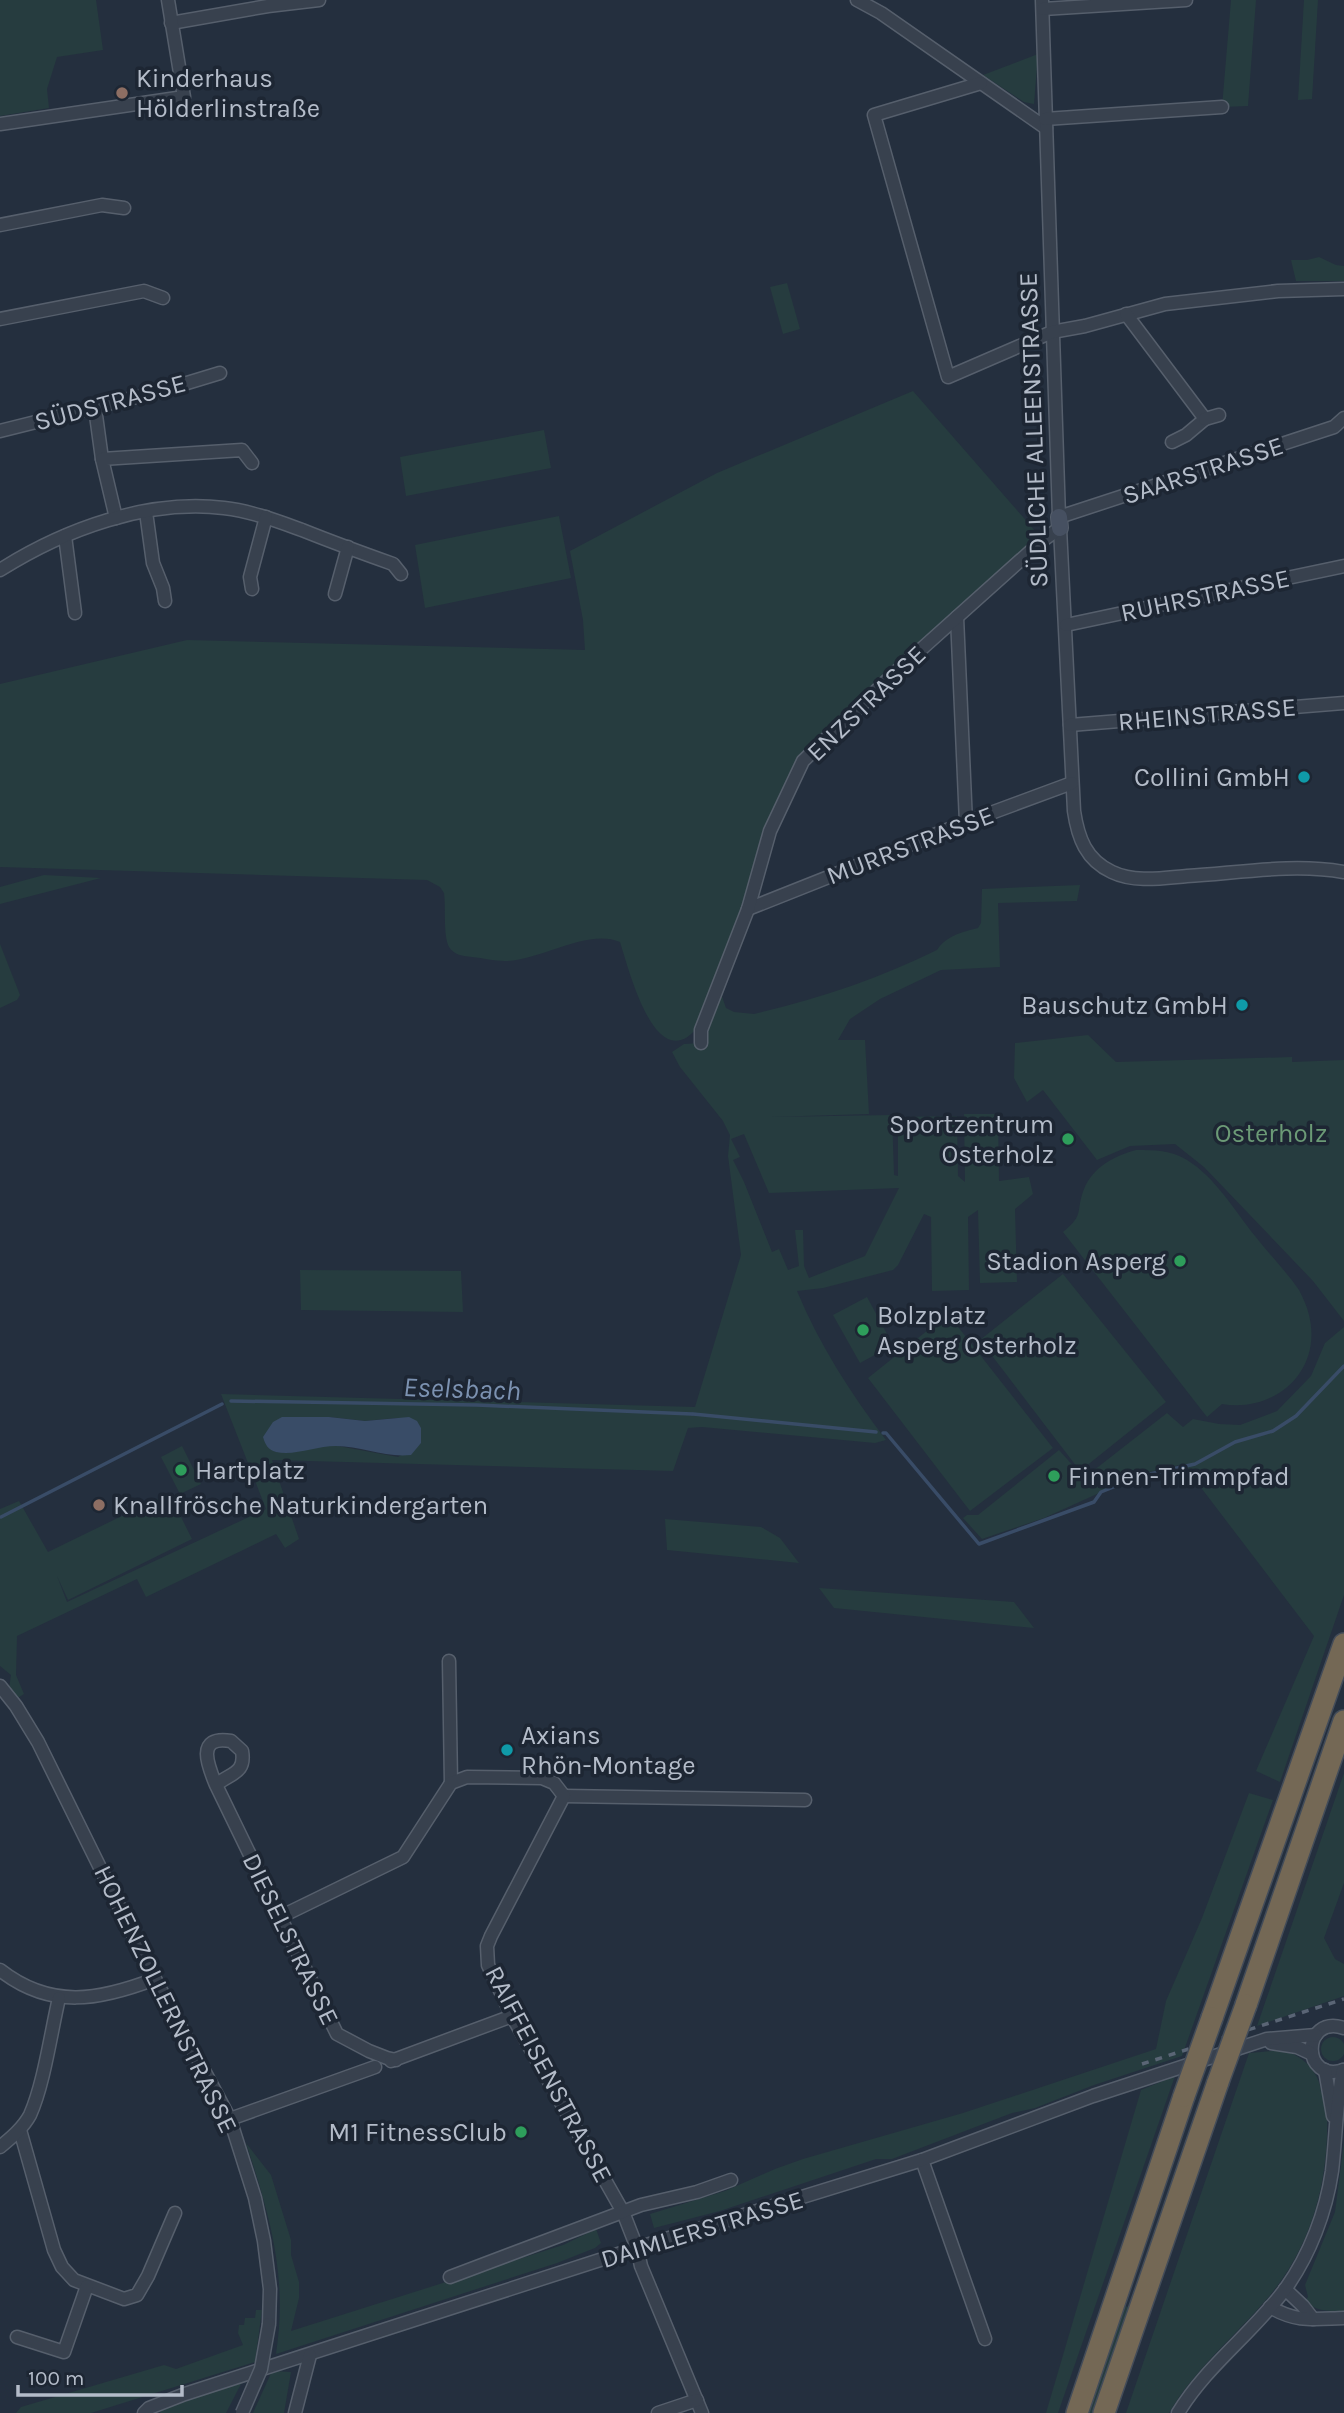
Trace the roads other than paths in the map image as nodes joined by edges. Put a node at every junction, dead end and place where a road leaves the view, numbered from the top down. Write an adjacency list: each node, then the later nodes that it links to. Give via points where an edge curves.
1 (168, 0): 7 (street)
2 (319, 0): 6 (street)
3 (857, 0): 8 (street)
4 (1186, 0): 5 (street)
5 (1042, 4): 10 (street, SÜDLICHE ALLEENSTRASSE)
6 (234, 6): 7 (street)
7 (171, 23): 11 (street, via 184,97)
8 (981, 83): 10 (street); 18 (street, via 874,115 948,377)
9 (1222, 107): 10 (street)
10 (1046, 123): 18 (street, SÜDLICHE ALLEENSTRASSE)
11 (0, 124)
12 (124, 208): 13 (street, via 103,205)
13 (0, 225)
14 (1344, 289): 16 (street, via 1195,299)
15 (163, 298): 17 (street, via 144,291)
16 (1126, 314): 18 (street); 23 (street)
17 (0, 319)
18 (1052, 332): 31 (street, SÜDLICHE ALLEENSTRASSE)
19 (220, 373): 20 (street, SÜDSTRASSE)
20 (95, 408): 24 (street, SÜDSTRASSE); 26 (street)
21 (1219, 415): 23 (street)
22 (1344, 418): 31 (street, SAARSTRASSE, via 1334,427)
23 (1205, 419): 25 (street)
24 (0, 431)
25 (1172, 442)
26 (102, 459): 27 (street, via 242,450); 30 (street)
27 (252, 463)
28 (146, 512): 29 (street, via 196,506); 30 (street); 39 (street)
29 (266, 517): 33 (street); 37 (street, via 250,577)
30 (116, 518): 32 (street)
31 (1059, 522): 41 (street, ENZSTRASSE); 42 (street, SÜDLICHE ALLEENSTRASSE)
32 (65, 536): 35 (street); 40 (street)
33 (348, 547): 36 (street, via 393,564); 38 (street)
34 (1344, 566): 42 (street, RUHRSTRASSE)
35 (0, 570)
36 (401, 575)
37 (252, 589)
38 (335, 594)
39 (164, 601)
40 (75, 613)
41 (957, 617): 46 (street); 48 (street, ENZSTRASSE, via 803,761 770,831)
42 (1066, 625): 44 (street, SÜDLICHE ALLEENSTRASSE)
43 (1344, 702): 44 (street, RHEINSTRASSE)
44 (1070, 725): 45 (street, SÜDLICHE ALLEENSTRASSE)
45 (1072, 783): 46 (street, MURRSTRASSE); 47 (street, SÜDLICHE ALLEENSTRASSE, via 1078,833 1090,855 1110,871 1136,878 1288,869)
46 (966, 823): 48 (street, MURRSTRASSE)
47 (1344, 872)
48 (748, 909): 49 (street, ENZSTRASSE, via 701,1030)
49 (701, 1043)
50 (1344, 1644): 94 (highway, bridge)
51 (449, 1661): 54 (street)
52 (0, 1686): 60 (street, HOHENZOLLERNSTRASSE, via 38,1741)
53 (1344, 1721): 95 (highway, bridge)
54 (451, 1783): 56 (street, via 467,1777 542,1778 554,1783); 58 (street, via 403,1857)
55 (216, 1785): 58 (street, DIESELSTRASSE)
56 (564, 1796): 57 (street); 62 (street, RAIFFEISENSTRASSE, via 486,1946 488,1965)
57 (805, 1800)
58 (280, 1917): 67 (street, DIESELSTRASSE, via 338,2034)
59 (0, 1970): 61 (street)
60 (155, 1979): 61 (street, via 98,1996); 70 (street, HOHENZOLLERNSTRASSE)
61 (60, 1998): 72 (street, via 37,2092)
62 (512, 2016): 67 (street); 76 (street, RAIFFEISENSTRASSE)
63 (1343, 2027): 64 (street, DAIMLERSTRASSE, via 1324,2028)
64 (1316, 2035): 65 (street, DAIMLERSTRASSE); 66 (street)
65 (1260, 2041): 66 (street, DAIMLERSTRASSE); 74 (street, DAIMLERSTRASSE, via 1093,2096)
66 (1312, 2054): 68 (street)
67 (396, 2060): 70 (street)
68 (1325, 2070): 69 (street); 71 (street)
69 (1343, 2070): 71 (street)
70 (230, 2119): 90 (street, HOHENZOLLERNSTRASSE, bridge, via 255,2198 270,2289 261,2369)
71 (1335, 2124): 81 (street, via 1324,2208 1304,2258)
72 (20, 2130): 73 (street); 80 (street, via 54,2250 62,2267)
73 (0, 2147)
74 (922, 2160): 78 (street, DAIMLERSTRASSE); 86 (street)
75 (731, 2180): 76 (street, RAIFFEISENSTRASSE)
76 (623, 2211): 78 (street, RAIFFEISENSTRASSE); 79 (street, RAIFFEISENSTRASSE)
77 (175, 2213): 80 (street, via 137,2295 124,2299)
78 (637, 2248): 87 (street, DAIMLERSTRASSE); 88 (street, RAIFFEISENSTRASSE)
79 (450, 2277)
80 (87, 2286): 85 (street, via 64,2352)
81 (1285, 2289): 82 (street); 84 (street)
82 (1270, 2306): 84 (street, via 1290,2317); 96 (street, via 1208,2372)
83 (1344, 2318): 84 (street)
84 (1313, 2319)
85 (17, 2337)
86 (985, 2339)
87 (310, 2355): 89 (street, DAIMLERSTRASSE, via 185,2394); 91 (street)
88 (697, 2400): 92 (street); 93 (street, RAIFFEISENSTRASSE)
89 (144, 2413)
90 (242, 2413)
91 (295, 2413)
92 (658, 2413)
93 (702, 2413)
94 (1077, 2413)
95 (1104, 2413)
96 (1178, 2413)

